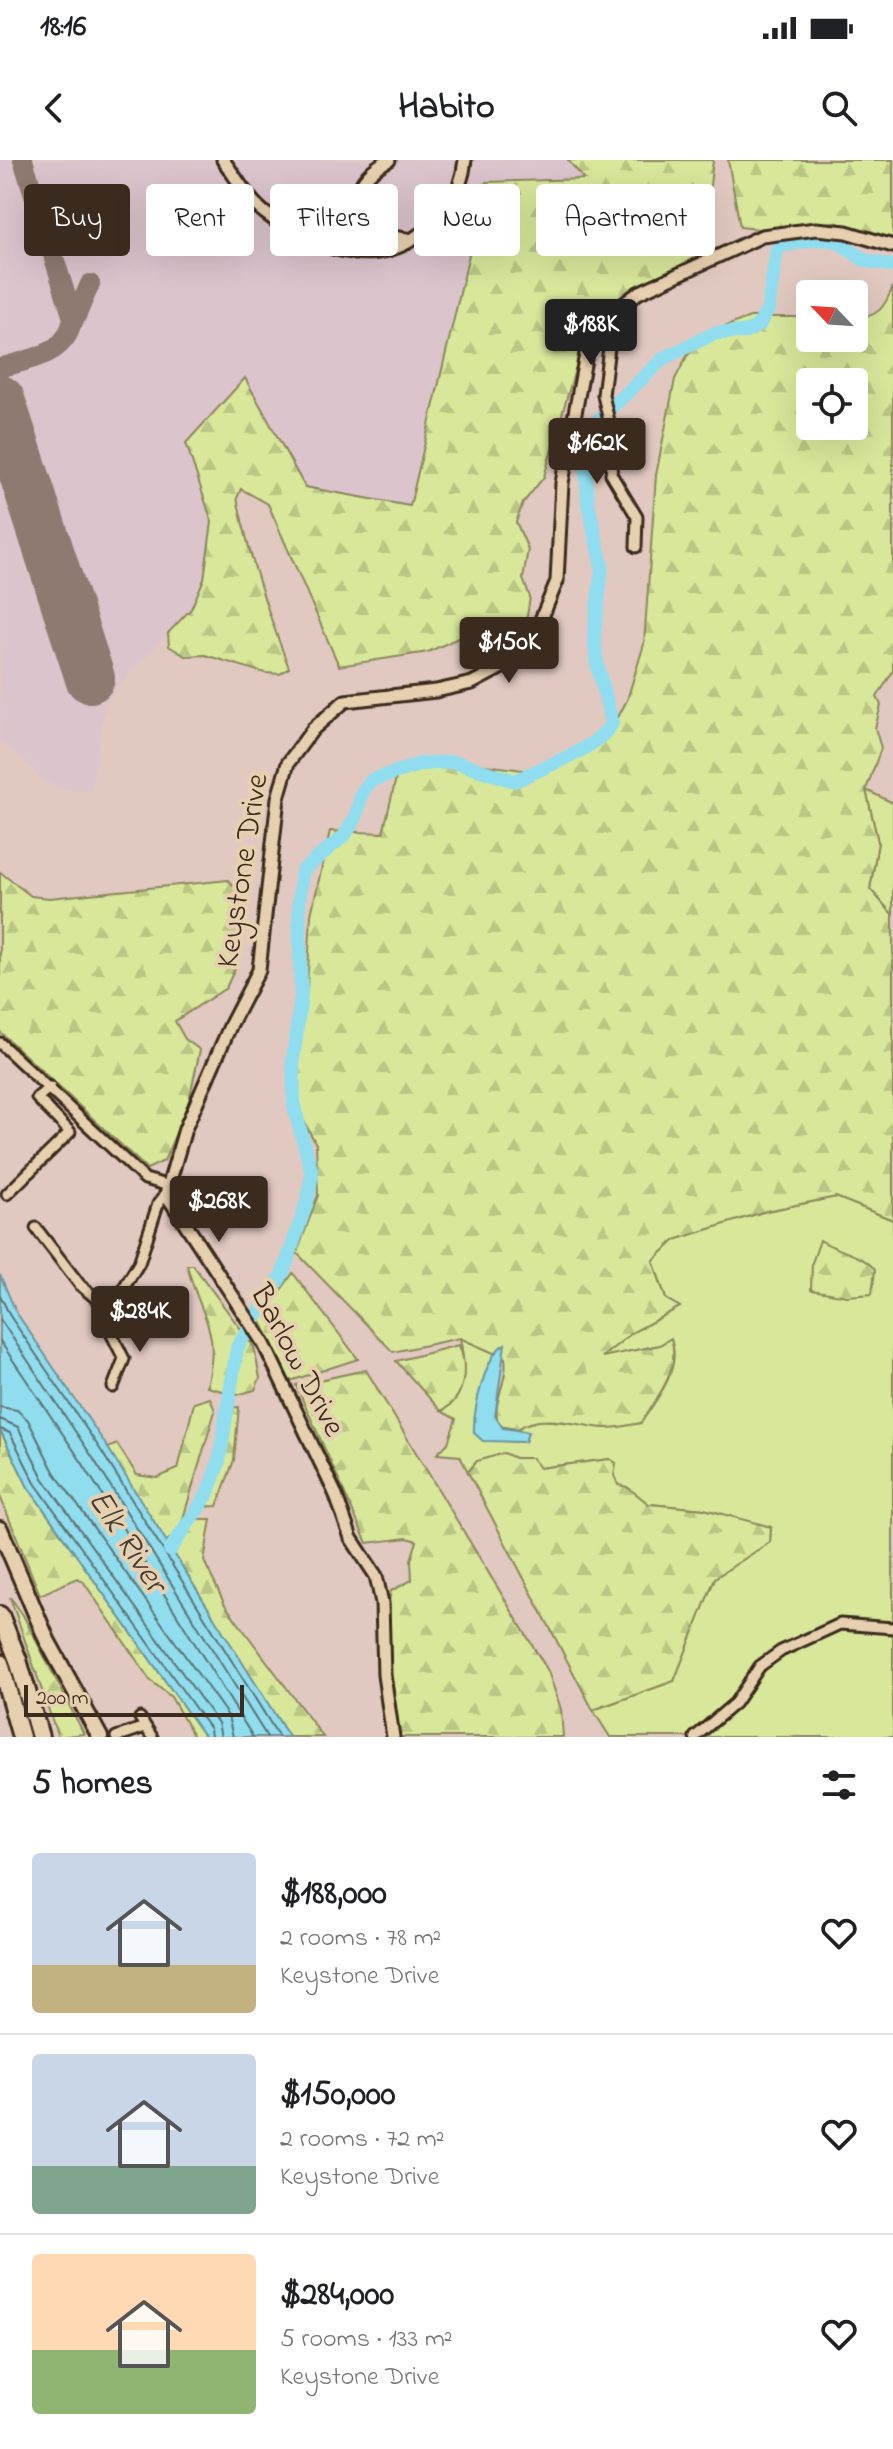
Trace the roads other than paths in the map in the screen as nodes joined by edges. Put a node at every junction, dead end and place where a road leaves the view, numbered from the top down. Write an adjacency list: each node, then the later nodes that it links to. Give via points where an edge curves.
1 (223, 160): 5 (street)
2 (389, 160): 4 (street)
3 (465, 160): 7 (street, via 450,206 435,225)
4 (362, 184)
5 (270, 217)
6 (398, 238): 7 (street)
7 (412, 240): 9 (street)
8 (893, 246): 10 (street, Keystone Drive, via 816,229 762,236 638,293)
9 (398, 248)
10 (603, 319): 11 (street, via 611,346 604,405 614,450 611,478 637,517); 14 (street, Keystone Drive, via 586,354 563,476 557,581 537,634 510,663 472,683 345,701 293,754 278,798 259,970 190,1116)
11 (636, 547)
12 (0, 1043): 13 (street, Barlow Drive)
13 (50, 1087): 14 (street, Barlow Drive, via 145,1179); 15 (street, via 37,1098 70,1132)
14 (166, 1190): 17 (street, Keystone Drive, via 139,1263); 28 (street, Barlow Drive, via 260,1337 351,1538 379,1583)
15 (7, 1194)
16 (36, 1228): 17 (street, via 80,1285)
17 (109, 1309): 18 (street, via 107,1325 124,1363)
18 (113, 1387)
19 (0, 1529): 25 (main road, via 47,1640)
20 (0, 1615): 24 (highway)
21 (893, 1628): 29 (street, via 840,1624 781,1651 760,1666 735,1703)
22 (0, 1663): 23 (highway)
23 (21, 1737)
24 (40, 1737)
25 (100, 1737)
26 (116, 1737): 27 (street, via 142,1722)
27 (152, 1737)
28 (393, 1737)
29 (695, 1737)

